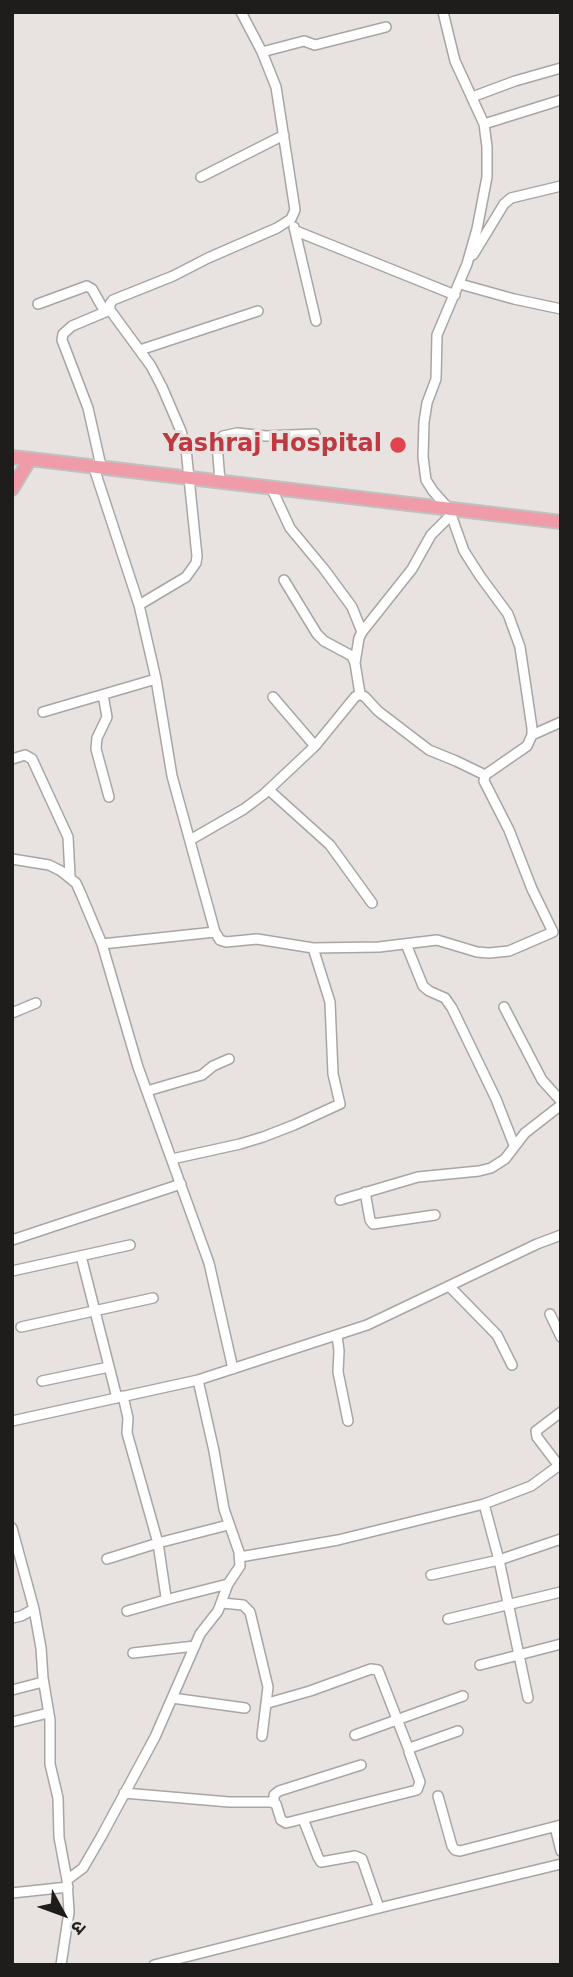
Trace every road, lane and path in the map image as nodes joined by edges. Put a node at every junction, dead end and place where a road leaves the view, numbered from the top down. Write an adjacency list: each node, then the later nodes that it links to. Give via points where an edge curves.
1 (241, 12): 4 (street)
2 (443, 12): 6 (street, via 455,61)
3 (386, 27): 4 (street, via 315,45 304,41)
4 (262, 52): 9 (street, via 276,87)
5 (561, 68): 6 (street)
6 (472, 97): 8 (street)
7 (561, 100): 8 (street)
8 (484, 124): 14 (street, via 487,177)
9 (284, 135): 10 (street); 12 (street, via 295,199)
10 (201, 177)
11 (561, 186): 14 (street, via 510,198)
12 (291, 219): 13 (street); 19 (street, via 113,300)
13 (296, 231): 16 (street); 21 (street)
14 (467, 264): 15 (street)
15 (460, 284): 16 (street); 18 (street)
16 (455, 295): 31 (street, via 437,335 436,379 425,409 423,447 427,484)
17 (38, 304): 19 (street, via 87,286)
18 (561, 309)
19 (108, 311): 22 (street); 26 (street, via 72,326 62,340 88,408)
20 (258, 311): 22 (street)
21 (316, 321)
22 (140, 350): 27 (street, via 179,425)
23 (315, 434): 28 (street, via 223,436 217,444)
24 (12, 457): 25 (main road)
25 (30, 459): 26 (main road); 30 (main road)
26 (97, 466): 27 (main road); 34 (street)
27 (188, 477): 28 (main road); 34 (street, via 197,563 186,577)
28 (220, 481): 29 (main road)
29 (271, 487): 31 (main road); 35 (street, via 290,528 355,612)
30 (12, 489)
31 (450, 512): 32 (main road); 35 (street); 43 (street, via 466,556 514,628)
32 (561, 522)
33 (284, 580): 36 (street, via 317,634 352,656)
34 (139, 605): 37 (street)
35 (362, 632): 36 (street)
36 (355, 663): 38 (street)
37 (156, 679): 39 (street); 49 (street, via 172,776)
38 (360, 694): 44 (street); 46 (street, via 429,750)
39 (103, 695): 41 (street); 48 (street, via 107,717 96,750)
40 (273, 698): 44 (street)
41 (43, 712)
42 (561, 722): 43 (street)
43 (532, 735): 46 (street, via 523,750)
44 (315, 746): 47 (street)
45 (12, 759): 51 (street, via 26,755 32,759 68,837)
46 (485, 775): 53 (street, via 532,889)
47 (269, 790): 49 (street); 52 (street, via 330,845)
48 (109, 797)
49 (190, 841): 54 (street)
50 (12, 859): 51 (street, via 49,865)
51 (70, 876): 55 (street)
52 (372, 904)
53 (557, 930): 56 (street, via 498,952 477,952 437,940)
54 (215, 932): 55 (street); 57 (street, via 223,942 257,939)
55 (102, 944): 62 (street)
56 (405, 944): 57 (street); 64 (street, via 423,986 445,998 452,1008)
57 (313, 948): 65 (street, via 330,1002 333,1074 340,1104 270,1135)
58 (36, 1003): 60 (street)
59 (504, 1007): 63 (street, via 535,1068)
60 (12, 1013)
61 (229, 1059): 62 (street, via 202,1075)
62 (147, 1091): 65 (street)
63 (561, 1103): 64 (street)
64 (514, 1146): 67 (street, via 491,1168 418,1177)
65 (172, 1159): 66 (street)
66 (181, 1184): 71 (street); 84 (street, via 209,1263)
67 (365, 1192): 68 (street); 69 (street, via 373,1224)
68 (340, 1200)
69 (435, 1215)
70 (561, 1235): 75 (street)
71 (12, 1240)
72 (130, 1245): 73 (street)
73 (81, 1256): 74 (street); 77 (street)
74 (12, 1271)
75 (449, 1286): 80 (street); 82 (street, via 497,1335)
76 (153, 1298): 77 (street)
77 (95, 1310): 79 (street); 83 (street)
78 (550, 1314): 81 (street)
79 (21, 1327)
80 (337, 1335): 84 (street); 90 (street, via 338,1372)
81 (561, 1337)
82 (512, 1365)
83 (109, 1367): 86 (street); 87 (street)
84 (233, 1369): 85 (street)
85 (198, 1380): 87 (street); 93 (street)
86 (42, 1381)
87 (120, 1397): 89 (street); 96 (street)
88 (561, 1412): 91 (street, via 536,1431)
89 (12, 1421)
90 (348, 1421)
91 (560, 1465): 92 (street, via 531,1486)
92 (484, 1504): 97 (street, via 338,1540); 99 (street)
93 (228, 1525): 96 (street); 97 (street)
94 (12, 1529): 106 (street)
95 (561, 1539): 99 (street)
96 (158, 1543): 98 (street); 103 (street)
97 (240, 1557): 101 (street)
98 (107, 1559)
99 (499, 1560): 100 (street); 105 (street)
100 (430, 1575)
101 (228, 1584): 103 (street); 104 (street)
102 (561, 1592): 105 (street)
103 (169, 1599): 107 (street)
104 (222, 1603): 111 (street); 120 (street, via 243,1605 250,1612 267,1678)
105 (509, 1606): 109 (street); 113 (street)
106 (34, 1609): 108 (street); 115 (street)
107 (127, 1611)
108 (12, 1618)
109 (448, 1619)
110 (561, 1644): 113 (street)
111 (195, 1646): 112 (street); 118 (street)
112 (133, 1653)
113 (519, 1655): 114 (street); 119 (street)
114 (480, 1665)
115 (43, 1682): 116 (street); 122 (street)
116 (12, 1690)
117 (463, 1696): 123 (street)
118 (172, 1698): 121 (street); 130 (street)
119 (528, 1698)
120 (268, 1703): 123 (street, via 375,1669); 127 (street)
121 (245, 1709)
122 (48, 1713): 124 (street); 137 (street, via 50,1764)
123 (398, 1721): 126 (street); 128 (street)
124 (12, 1723)
125 (458, 1731): 128 (street)
126 (355, 1735)
127 (262, 1736)
128 (409, 1750): 133 (street, via 420,1782 417,1790)
129 (361, 1765): 132 (street, via 279,1791)
130 (124, 1793): 132 (street); 137 (street, via 83,1868)
131 (438, 1796): 134 (street, via 455,1850)
132 (274, 1803): 133 (street, via 282,1822)
133 (303, 1819): 139 (street, via 321,1862 355,1856 362,1859)
134 (558, 1826): 135 (street)
135 (561, 1851)
136 (561, 1864): 139 (street)
137 (67, 1883): 138 (street); 140 (street, via 69,1912)
138 (12, 1893)
139 (379, 1908): 141 (street)
140 (61, 1965)
141 (155, 1965)

